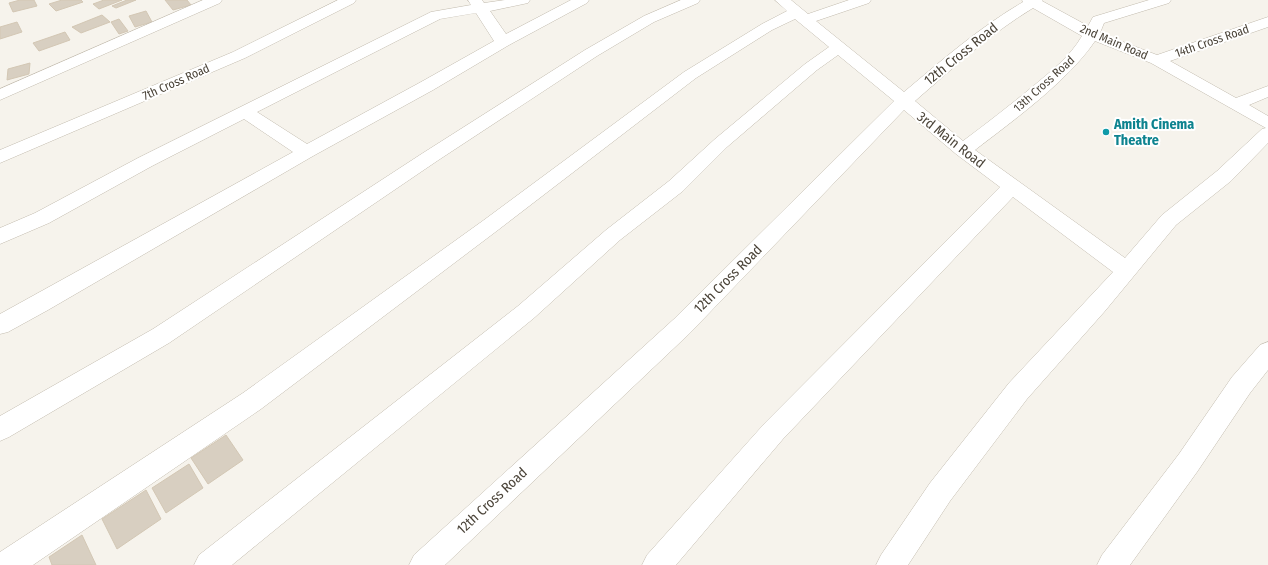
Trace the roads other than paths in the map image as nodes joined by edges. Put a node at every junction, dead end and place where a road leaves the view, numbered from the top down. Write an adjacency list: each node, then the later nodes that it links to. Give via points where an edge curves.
1 (215, 0): 17 (street)
2 (349, 0): 25 (street, 7th Cross Road, via 239,55)
3 (523, 0): 9 (street, via 498,6)
4 (582, 0): 13 (street)
5 (693, 0): 31 (street, via 649,19 591,53 161,336)
6 (864, 0): 10 (street)
7 (1164, 0): 12 (street, 13th Cross Road, via 1098,20)
8 (1033, 1): 12 (street, 2nd Main Road); 18 (street, 12th Cross Road, via 975,41)
9 (477, 4): 13 (street); 20 (street, via 436,15)
10 (795, 10): 14 (street, 3rd Main Road); 32 (street, via 690,75 252,401)
11 (1268, 22): 15 (street, 14th Cross Road)
12 (1092, 35): 15 (street, 2nd Main Road); 23 (street, 13th Cross Road, via 1069,65)
13 (503, 42): 24 (street)
14 (839, 47): 18 (street, 3rd Main Road); 33 (street, via 721,143 676,186 613,235 520,317)
15 (1157, 60): 19 (street, 2nd Main Road)
16 (1268, 91): 19 (street)
17 (0, 95)
18 (903, 102): 23 (street, 3rd Main Road); 34 (street, 12th Cross Road, via 682,326)
19 (1235, 104): 21 (street, 2nd Main Road)
20 (245, 112): 24 (street); 27 (street, via 42,218)
21 (1268, 123)
22 (1268, 133): 28 (street, via 1224,176 1170,220)
23 (962, 150): 26 (street, 3rd Main Road)
24 (306, 152): 29 (street)
25 (0, 157)
26 (1012, 186): 28 (street, 3rd Main Road); 35 (street, via 774,431)
27 (0, 236)
28 (1127, 271): 36 (street, via 1018,391 940,492)
29 (0, 325)
30 (1268, 352): 37 (street, via 1241,385)
31 (0, 429)
32 (7, 565)
33 (209, 565)
34 (424, 565)
35 (657, 565)
36 (891, 565)
37 (1112, 565)

